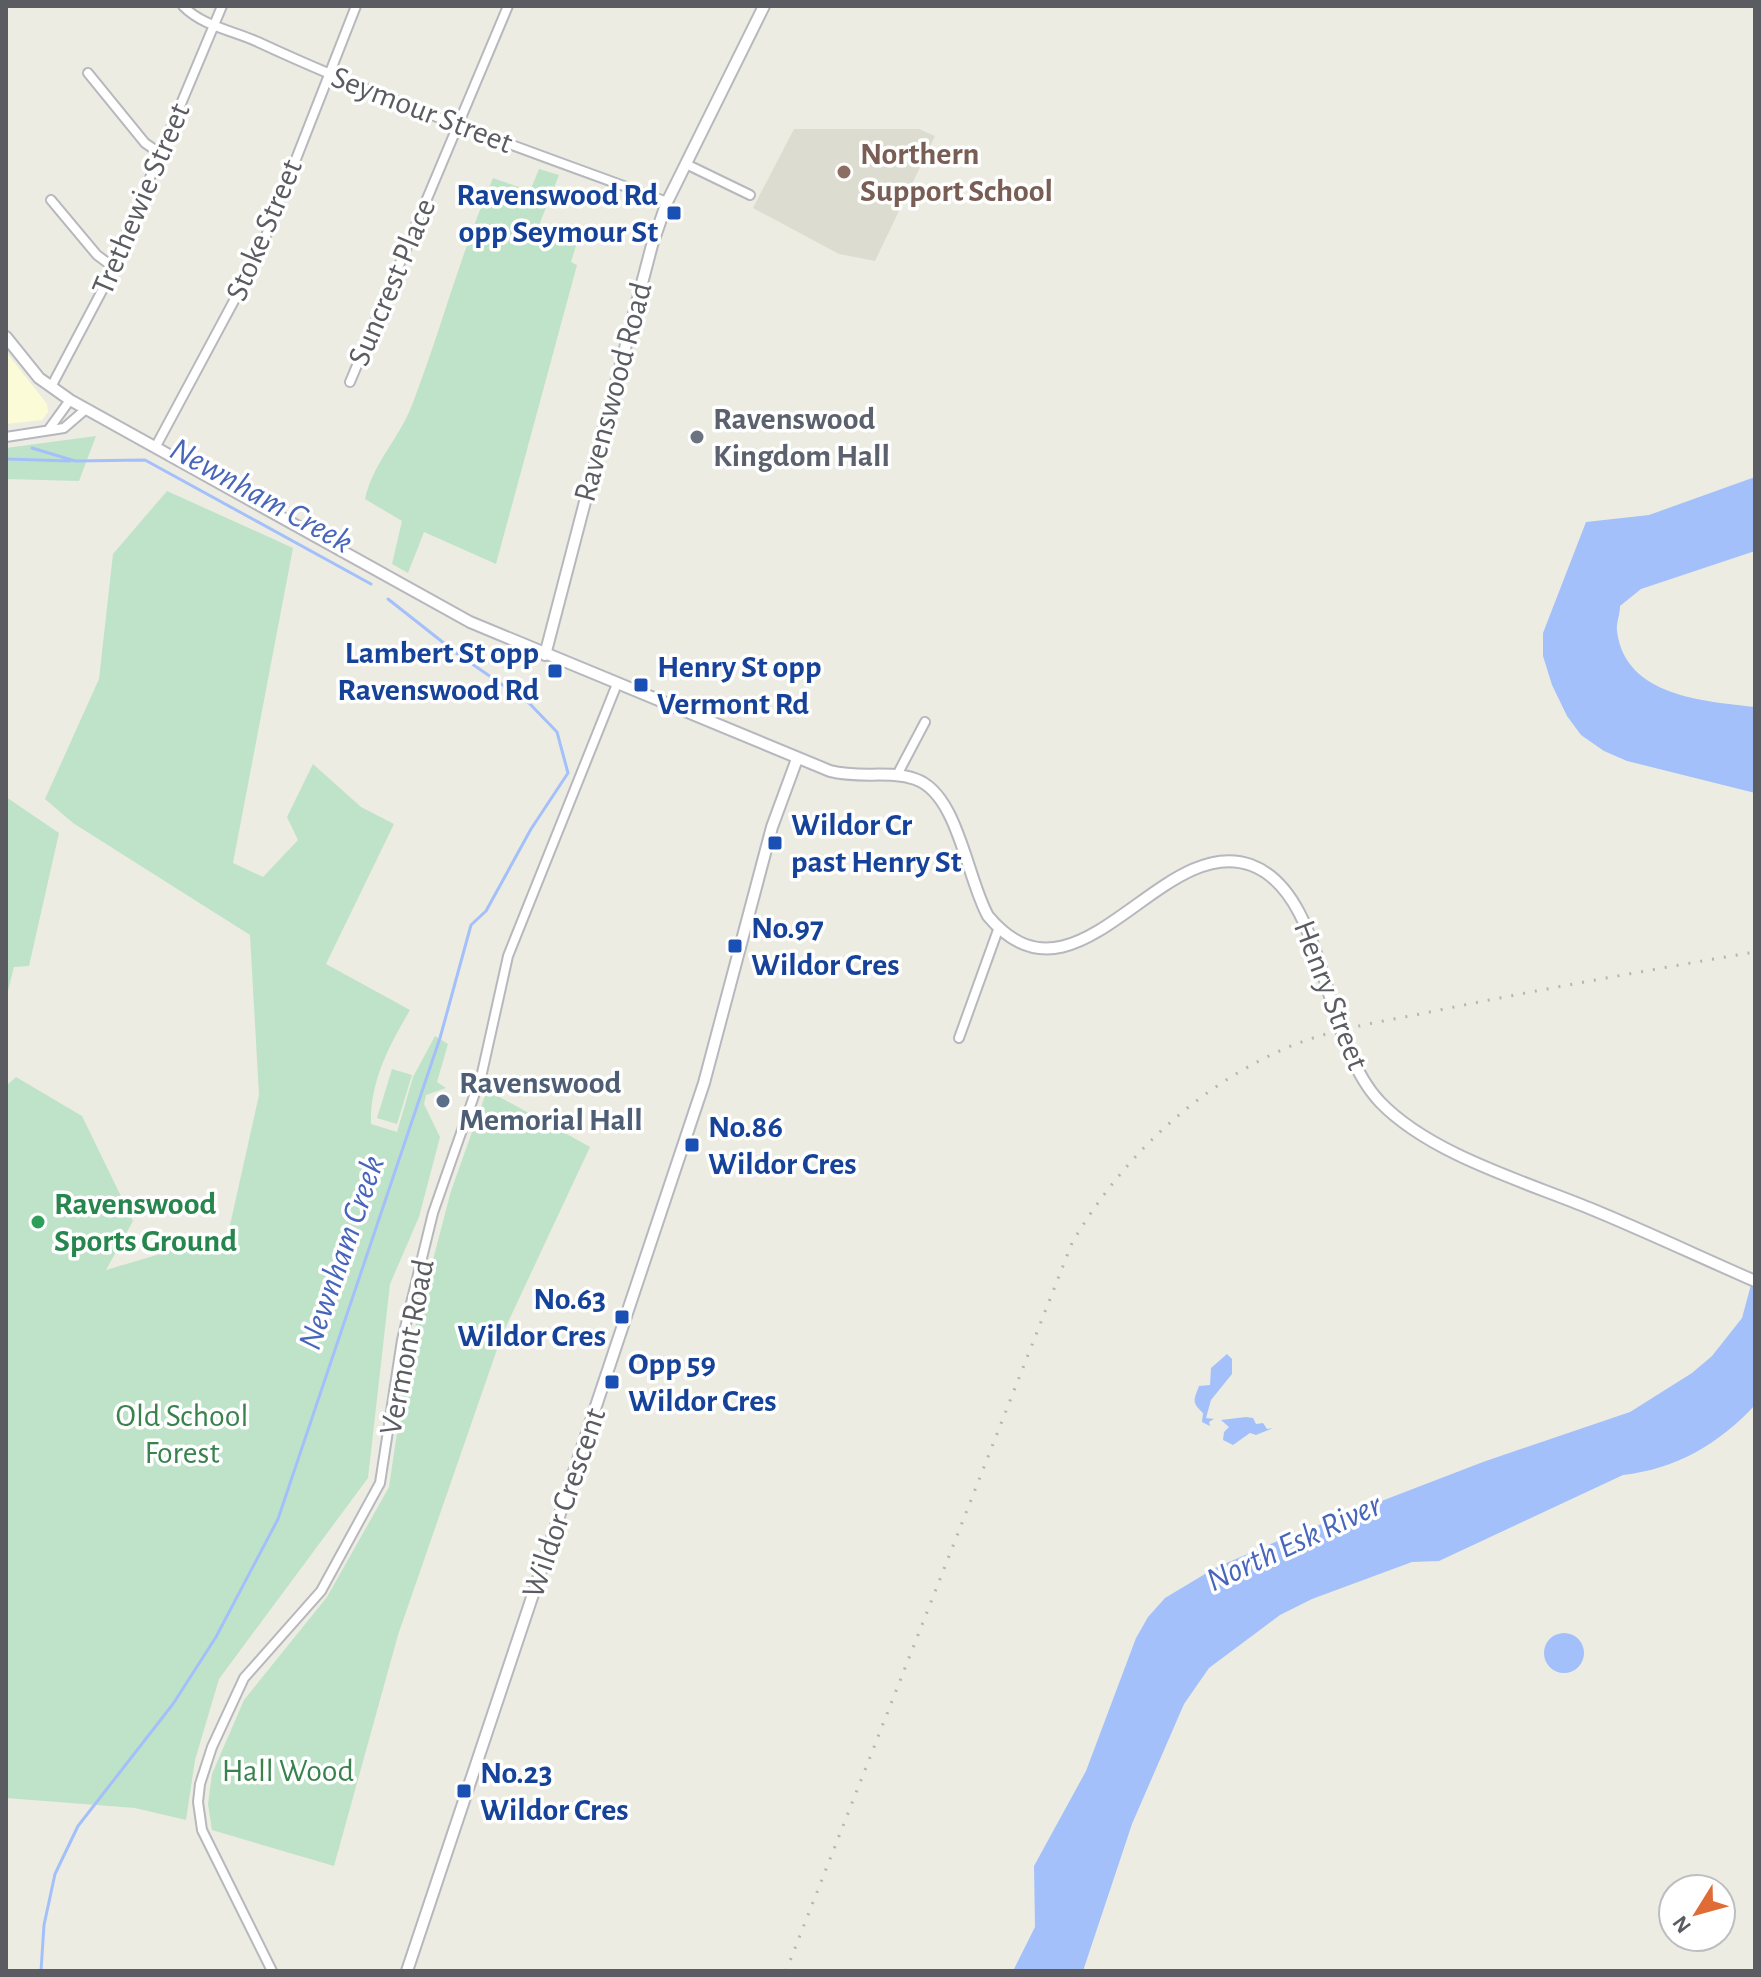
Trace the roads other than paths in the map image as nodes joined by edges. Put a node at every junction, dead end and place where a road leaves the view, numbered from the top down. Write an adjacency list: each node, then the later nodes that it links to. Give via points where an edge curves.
1 (183, 6): 6 (street, Seymour Street)
2 (222, 6): 6 (street, Trethewie Street)
3 (356, 6): 8 (street, Stoke Street)
4 (508, 6): 9 (street, Suncrest Place)
5 (764, 6): 11 (street, Ravenswood Road)
6 (213, 26): 8 (street, Seymour Street, via 233,30); 10 (street, Trethewie Street)
7 (88, 73): 10 (street, via 145,143)
8 (327, 74): 9 (street, Seymour Street); 23 (street, Stoke Street, via 258,256)
9 (459, 124): 14 (street, Seymour Street); 17 (street, Suncrest Place)
10 (161, 154): 15 (street, Trethewie Street)
11 (686, 164): 12 (street); 14 (street, Ravenswood Road)
12 (750, 195)
13 (51, 200): 15 (street)
14 (667, 202): 24 (street, Ravenswood Road)
15 (113, 267): 18 (street, Trethewie Street)
16 (6, 337): 18 (street)
17 (350, 382)
18 (51, 387): 19 (street)
19 (70, 400): 20 (street); 21 (street)
20 (86, 409): 21 (street, via 64,428); 23 (street)
21 (49, 429): 22 (street)
22 (6, 437)
23 (156, 446): 24 (street, via 416,594)
24 (545, 655): 25 (street)
25 (617, 684): 27 (street); 32 (street, Vermont Road, via 508,956 482,1073 433,1213 405,1326 380,1483 321,1591 244,1678 200,1784 202,1830)
26 (925, 722): 28 (street)
27 (797, 759): 28 (street, via 850,777); 33 (street, Wildor Crescent, via 772,827 704,1083)
28 (897, 775): 29 (street, via 916,779 941,799 979,899)
29 (999, 927): 30 (street); 31 (street, Henry Street, via 1036,945 1074,944 1203,865 1230,861 1259,868 1291,895 1349,1057 1367,1087 1396,1117 1455,1151)
30 (959, 1038)
31 (1755, 1281)
32 (272, 1971)
33 (407, 1971)

